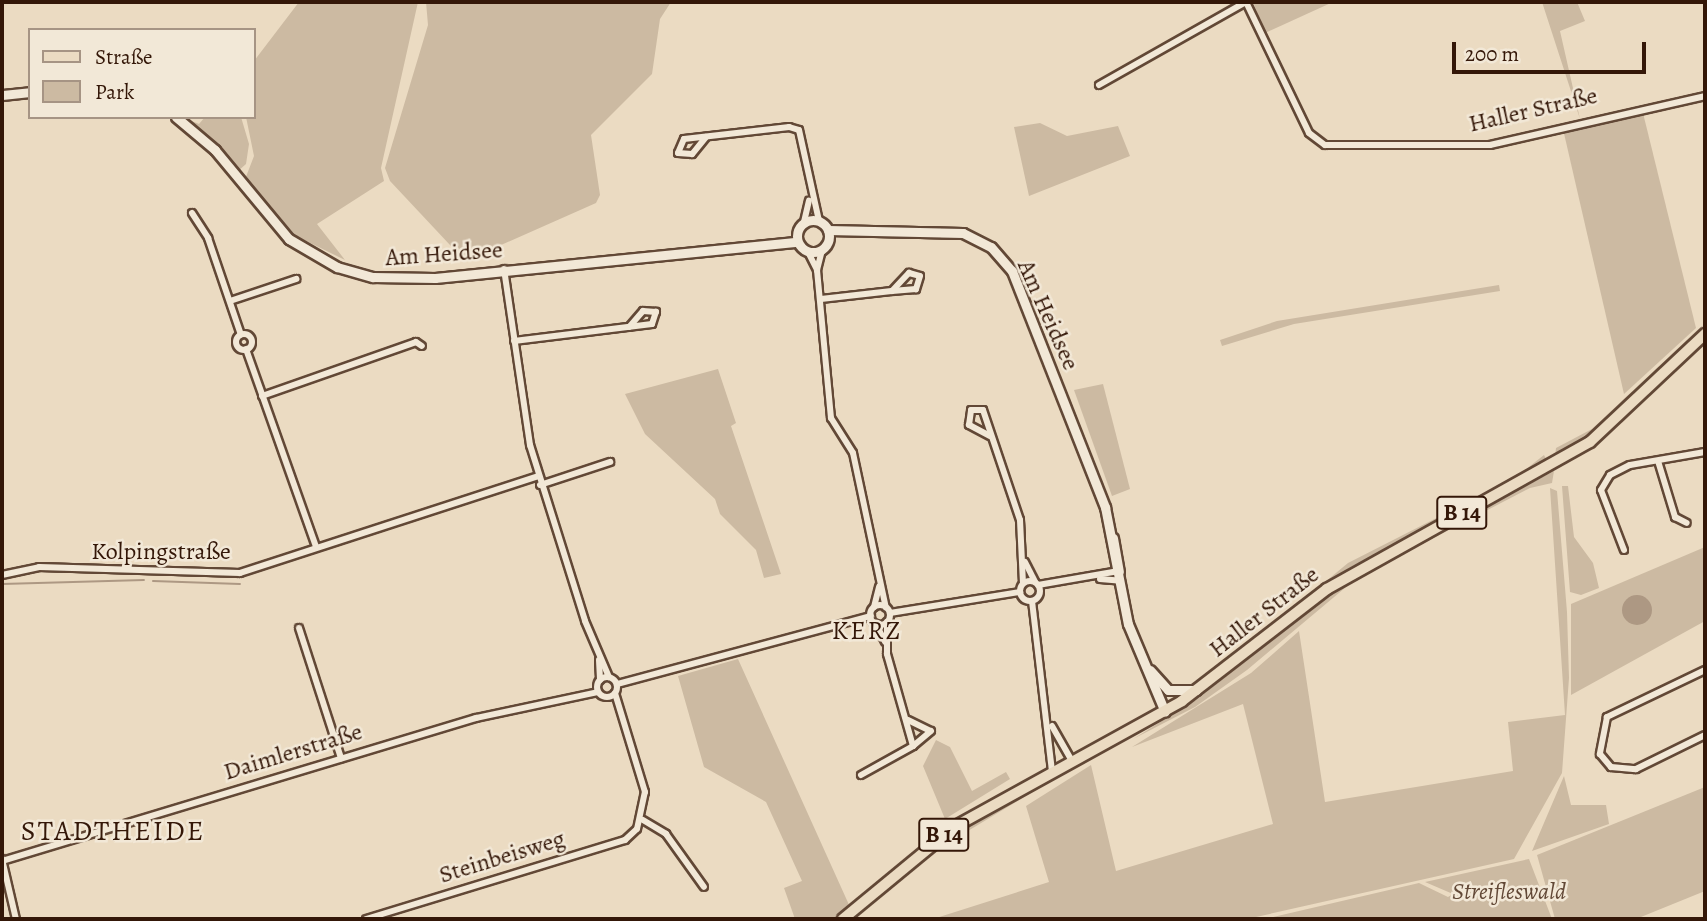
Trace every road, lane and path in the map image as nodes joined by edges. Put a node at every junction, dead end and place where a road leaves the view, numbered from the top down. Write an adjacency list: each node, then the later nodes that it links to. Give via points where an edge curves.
1 (1099, 85): 4 (street, Haller Straße, via 1246,2 1310,133 1325,145 1490,145)
2 (28, 92): 3 (main road)
3 (2, 95)
4 (1705, 96)
5 (178, 119): 19 (main road, Am Heidsee, via 215,150 276,229 314,257 391,279)
6 (706, 137): 6 (street, via 692,154 678,153 684,139); 7 (street, via 799,130)
7 (810, 199): 9 (street); 10 (street)
8 (192, 213): 24 (street, via 208,238)
9 (819, 221): 10 (main road); 11 (main road)
10 (804, 222): 12 (main road)
11 (828, 230): 13 (main road, Am Heidsee); 15 (main road)
12 (797, 231): 14 (main road, Am Heidsee); 16 (main road)
13 (850, 233): 15 (main road, Am Heidsee); 43 (main road, Am Heidsee, via 955,231 983,242 1006,262 1113,538)
14 (776, 240): 16 (main road, Am Heidsee); 19 (main road, Am Heidsee)
15 (829, 240): 17 (main road)
16 (797, 242): 18 (main road)
17 (822, 250): 18 (main road); 20 (street)
18 (808, 252): 20 (street)
19 (505, 269): 28 (street)
20 (817, 270): 23 (street)
21 (296, 279): 24 (street)
22 (892, 291): 23 (street)
23 (821, 299): 45 (street, via 831,418 853,453)
24 (230, 301): 27 (street)
25 (629, 327): 28 (street)
26 (1705, 334): 62 (main road, Haller Straße / B 14, via 1590,442 1370,561)
27 (241, 335): 30 (street, via 237,346); 30 (street, via 251,339)
28 (514, 341): 36 (street)
29 (422, 346): 31 (street, via 416,342)
30 (246, 349): 31 (street)
31 (262, 396): 39 (street)
32 (990, 436): 32 (street, via 983,410 971,410 970,425); 41 (street, via 1020,520)
33 (1705, 452): 34 (street)
34 (1658, 461): 38 (street, via 1675,517); 40 (street, via 1630,465 1610,475 1601,489)
35 (610, 462): 37 (street)
36 (538, 476): 37 (street); 39 (street, Kolpingstraße)
37 (540, 485): 57 (street)
38 (1688, 523)
39 (316, 547): 42 (street, Kolpingstraße, via 224,576 39,567)
40 (1624, 550)
41 (1025, 562): 44 (street); 46 (street)
42 (2, 575)
43 (1120, 576): 46 (street); 54 (main road, Am Heidsee)
44 (1023, 583): 46 (street); 47 (street)
45 (878, 587): 49 (street); 50 (street)
46 (1038, 587): 48 (street)
47 (1020, 592): 48 (street); 50 (street)
48 (1032, 601): 69 (street)
49 (874, 607): 50 (street); 51 (street)
50 (888, 610): 52 (street)
51 (871, 616): 53 (street); 61 (street)
52 (887, 622): 53 (street); 56 (street)
53 (876, 624): 56 (street)
54 (1128, 624): 62 (main road, via 1159,684); 66 (main road)
55 (299, 628): 72 (street)
56 (885, 642): 68 (street)
57 (599, 660): 59 (street); 60 (street)
58 (1705, 670): 70 (street, via 1608,717 1599,744 1606,764 1636,769)
59 (609, 677): 60 (street); 61 (street)
60 (600, 680): 63 (street)
61 (617, 684): 64 (street)
62 (1196, 690): 66 (main road, Haller Straße / B 14)
63 (598, 692): 65 (street); 72 (street, Daimlerstraße, via 477,718)
64 (615, 693): 65 (street); 67 (street)
65 (604, 697): 67 (street)
66 (1165, 712): 73 (main road, Haller Straße / B 14)
67 (619, 715): 76 (street, via 645,792)
68 (908, 720): 71 (street); 71 (street, via 931,731 928,740)
69 (1051, 725): 73 (street); 74 (street)
70 (1705, 735)
71 (913, 746): 75 (street)
72 (341, 758): 77 (street, Daimlerstraße)
73 (1072, 761): 74 (main road, Haller Straße / B 14)
74 (1052, 772): 81 (main road, Haller Straße / B 14, via 956,826)
75 (861, 775)
76 (643, 820): 78 (street, via 666,834); 80 (street, Steinbeisweg, via 625,839)
77 (2, 860): 79 (street)
78 (704, 887)
79 (16, 919)
80 (366, 919)
81 (843, 919)

